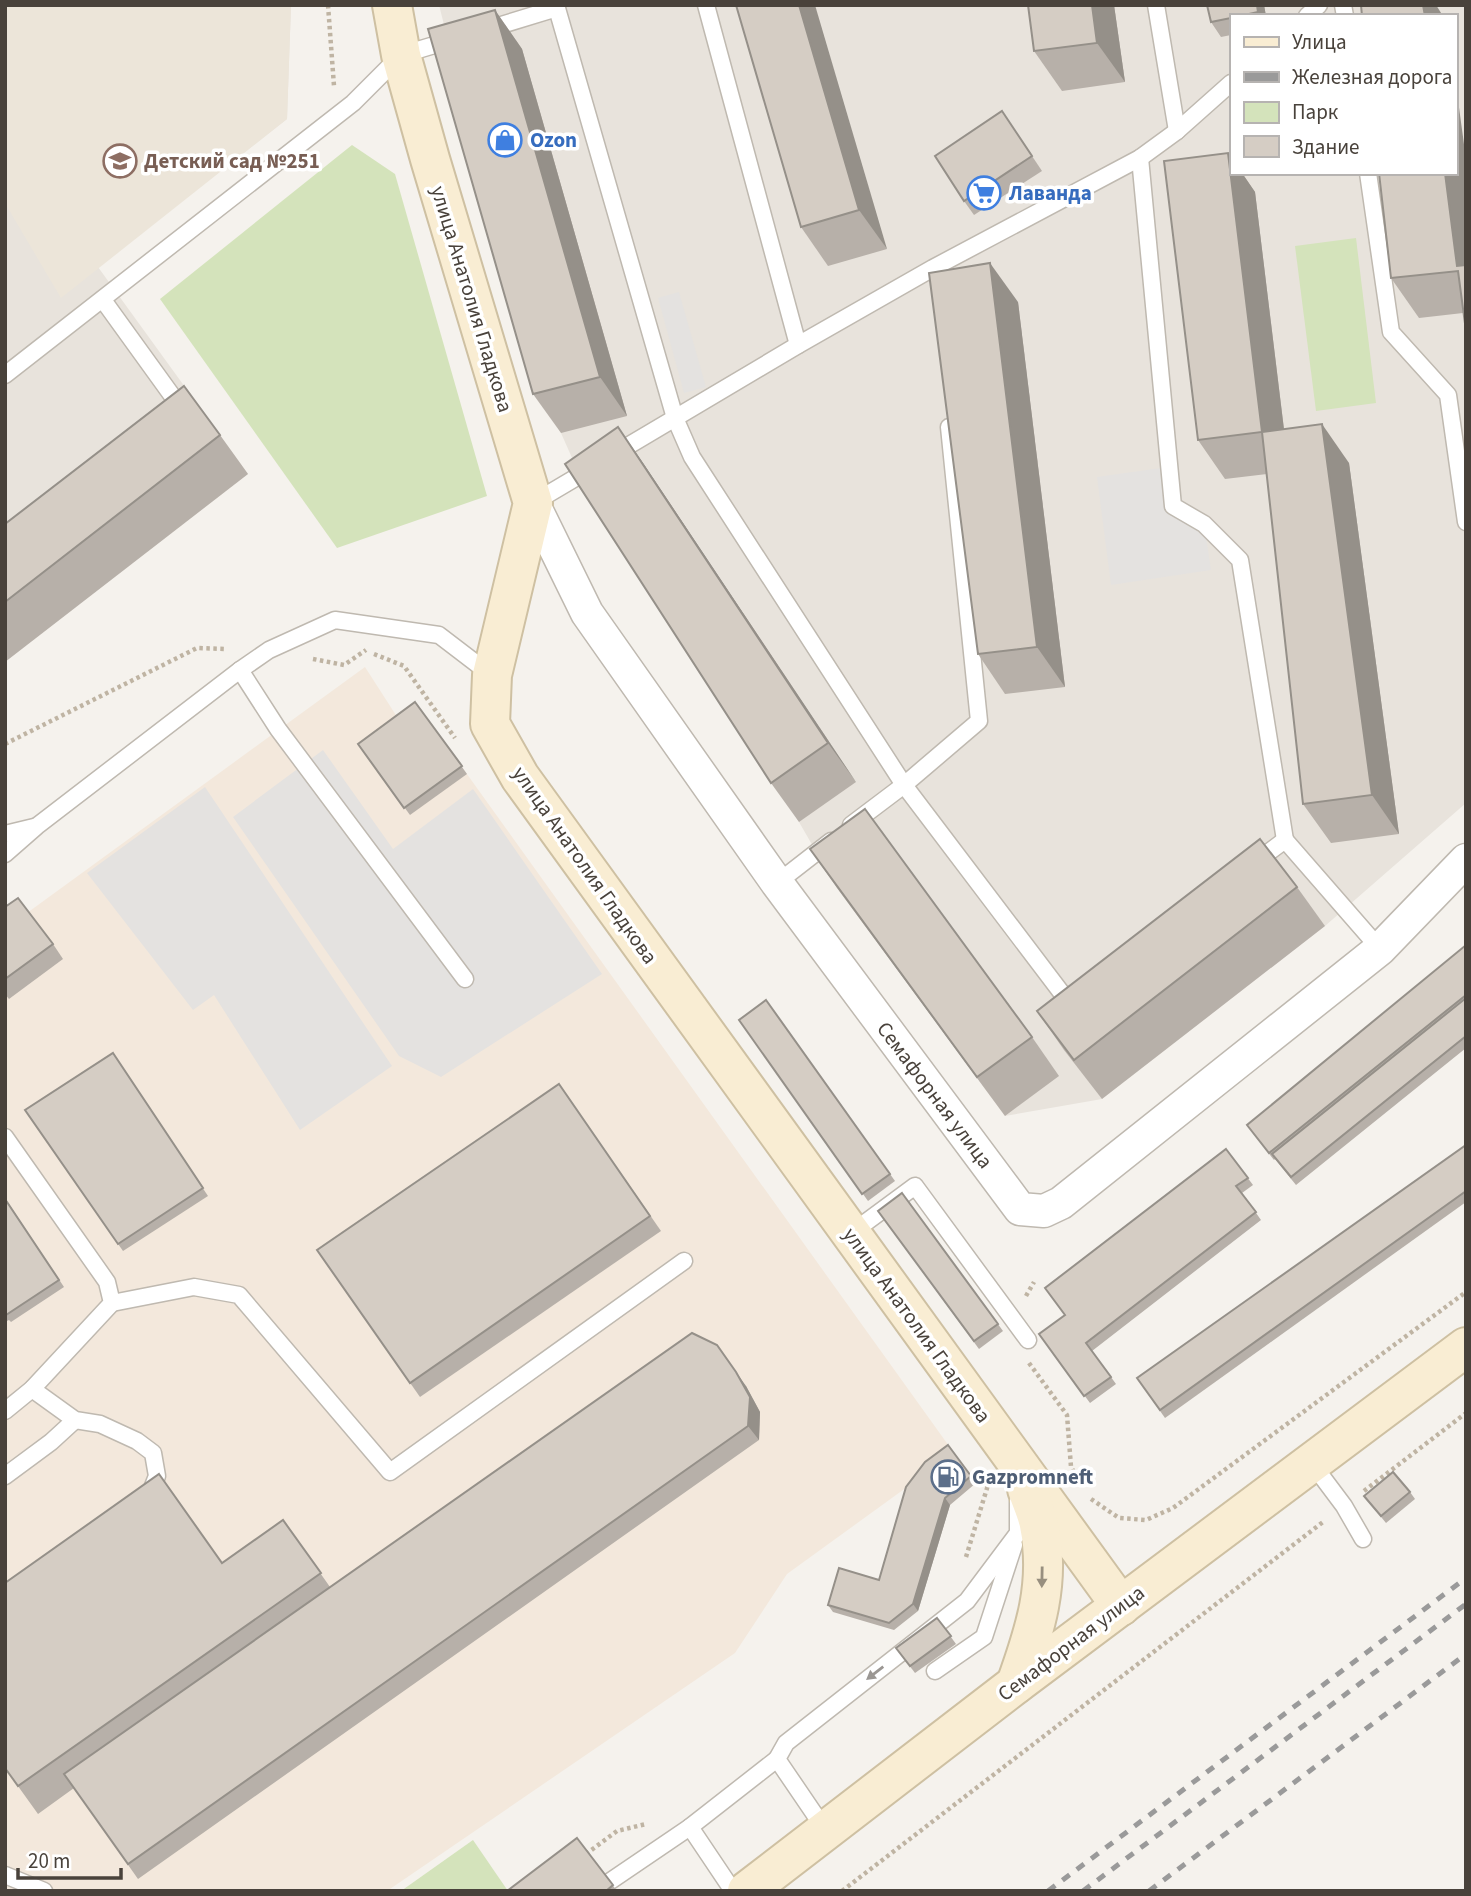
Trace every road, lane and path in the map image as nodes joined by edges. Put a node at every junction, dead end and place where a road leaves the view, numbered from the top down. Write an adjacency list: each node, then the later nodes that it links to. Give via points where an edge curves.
1 (328, 5): 8 (path)
2 (392, 5): 6 (main road, улица Анатолия Гладкова)
3 (706, 5): 13 (lane)
4 (1156, 5): 9 (lane)
5 (556, 6): 6 (lane); 16 (lane)
6 (401, 55): 12 (lane, via 353,103); 18 (main road, улица Анатолия Гладкова)
7 (1230, 84): 9 (lane)
8 (335, 95)
9 (1177, 131): 10 (lane)
10 (1140, 158): 13 (lane, via 933,275); 28 (lane, via 1173,506 1204,524 1240,560)
11 (1368, 175): 19 (lane, via 1391,332 1448,395)
12 (103, 300): 14 (lane); 17 (lane, via 181,408)
13 (797, 345): 16 (lane)
14 (5, 375)
15 (947, 405): 25 (lane, via 979,720)
16 (675, 418): 18 (lane); 25 (lane, via 692,457)
17 (159, 425)
18 (533, 503): 22 (main road, улица Анатолия Гладкова); 32 (street, Семафорная улица, via 587,613)
19 (1466, 522)
20 (269, 650): 21 (lane); 22 (lane, via 335,621 439,635); 23 (path, via 197,648); 24 (path, via 344,665 366,650 404,666)
21 (240, 670): 26 (lane); 34 (lane, via 278,729)
22 (492, 676): 37 (main road, улица Анатолия Гладкова, via 490,724 520,776)
23 (5, 744)
24 (460, 744)
25 (904, 785): 32 (lane); 35 (lane, via 1070,1004)
26 (37, 826): 27 (lane); 29 (lane)
27 (5, 834)
28 (1285, 840): 31 (lane); 33 (lane)
29 (5, 854)
30 (1466, 860): 33 (street, Семафорная улица)
31 (1242, 873)
32 (777, 883): 33 (street, Семафорная улица, via 1020,1209 1032,1212 1044,1212 1061,1203)
33 (1380, 949)
34 (465, 979)
35 (1092, 988)
36 (5, 1137): 40 (lane, via 107,1282)
37 (850, 1234): 42 (lane, via 915,1186); 48 (main road, улица Анатолия Гладкова)
38 (684, 1261): 40 (lane, via 390,1472 239,1295 194,1287)
39 (1466, 1292): 51 (path, via 1173,1508 1146,1520 1119,1518)
40 (112, 1303): 43 (lane)
41 (1466, 1347): 47 (main road, Семафорная улица)
42 (1026, 1348): 50 (path, via 1067,1415 1071,1467)
43 (32, 1389): 44 (lane); 46 (lane)
44 (5, 1411)
45 (1466, 1413): 52 (path)
46 (75, 1420): 49 (lane); 53 (lane, via 100,1424 153,1453 157,1476 147,1502)
47 (1311, 1462): 52 (lane); 56 (main road, Семафорная улица)
48 (1018, 1464): 54 (lane); 56 (main road, улица Анатолия Гладкова); 58 (main road, one-way to 58, via 1039,1525 1044,1581 1036,1628)
49 (5, 1476)
50 (1082, 1486)
51 (1088, 1496)
52 (1344, 1506): 55 (lane); 67 (path)
53 (136, 1509)
54 (1018, 1533): 57 (lane, via 984,1637); 59 (lane, one-way to 59, via 967,1601 786,1743)
55 (1363, 1539)
56 (1121, 1605): 58 (main road, Семафорная улица)
57 (935, 1671)
58 (1016, 1684): 61 (main road, Семафорная улица)
59 (777, 1759): 60 (lane); 61 (lane)
60 (690, 1827): 63 (lane); 65 (lane)
61 (826, 1831): 66 (main road, Семафорная улица)
62 (5, 1875): 64 (lane)
63 (609, 1882)
64 (44, 1891)
65 (733, 1891)
66 (747, 1891)
67 (842, 1891)

